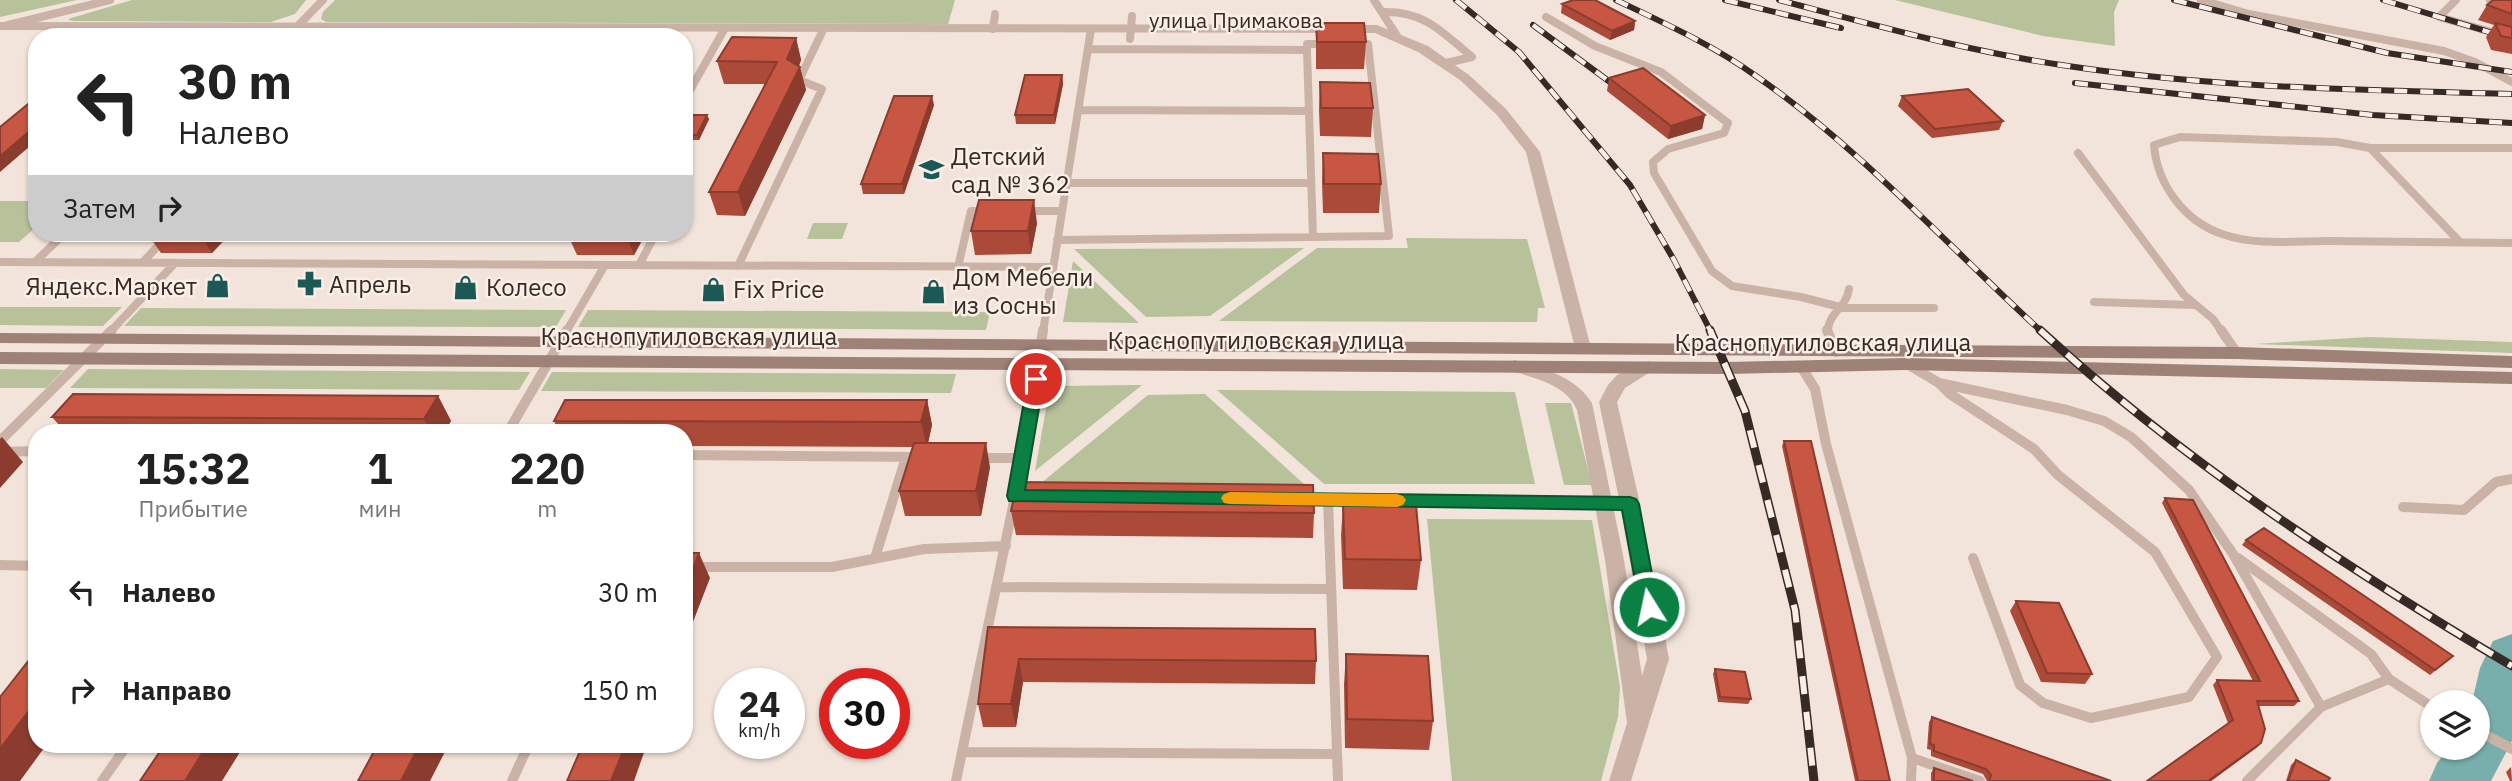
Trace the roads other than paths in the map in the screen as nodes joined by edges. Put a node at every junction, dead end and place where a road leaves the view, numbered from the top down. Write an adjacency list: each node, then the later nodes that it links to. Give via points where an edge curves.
1 (110, 0): 17 (lane)
2 (323, 0): 14 (lane)
3 (1374, 0): 8 (lane)
4 (2201, 0): 28 (lane, via 2249,14 2444,51)
5 (2456, 0): 24 (lane, via 2439,17)
6 (2490, 0): 7 (lane)
7 (2512, 7)
8 (1383, 12): 22 (lane); 27 (lane, via 1421,15 1472,57)
9 (995, 14): 16 (lane)
10 (1546, 17): 60 (lane, via 1595,46 1661,72 1728,123 1724,133 1668,149 1653,162 1654,173 1721,280)
11 (100, 26): 12 (street, улица Примакова); 13 (street, улица Примакова)
12 (50, 28)
13 (164, 28)
14 (296, 28)
15 (28, 29): 17 (street, улица Примакова)
16 (993, 29): 21 (street, улица Примакова); 25 (street, улица Примакова)
17 (1, 30): 18 (street)
18 (28, 32)
19 (693, 33): 20 (street, улица Примакова)
20 (722, 33): 21 (street, улица Примакова); 23 (street, улица Примакова); 29 (lane)
21 (821, 33): 25 (street, улица Примакова); 53 (lane, via 799,80 822,89)
22 (1397, 36): 25 (street, улица Примакова, via 1379,39 1131,28); 27 (street)
23 (693, 37)
24 (2511, 38)
25 (1089, 39): 26 (lane); 30 (lane)
26 (1307, 50): 31 (lane); 40 (lane, via 1307,44 1368,44 1389,236)
27 (1446, 64): 65 (street, via 1507,118 1534,152)
28 (2512, 82)
29 (693, 85)
30 (1080, 110): 31 (lane); 35 (lane)
31 (1308, 110): 36 (lane)
32 (2370, 148): 33 (lane); 42 (lane); 42 (lane, via 2337,142 2180,137 2154,145 2154,158 2164,184 2177,200 2221,234 2268,241)
33 (2512, 148)
34 (2078, 153): 58 (lane)
35 (1066, 183): 36 (lane); 39 (lane)
36 (1311, 183): 40 (lane)
37 (997, 211): 54 (lane, via 971,211)
38 (1010, 211): 39 (lane)
39 (1062, 211): 41 (lane)
40 (1313, 237): 41 (lane)
41 (1057, 240): 55 (lane)
42 (2459, 241): 46 (lane)
43 (56, 242): 48 (lane)
44 (162, 242): 49 (lane)
45 (651, 242): 52 (lane)
46 (2512, 243)
47 (0, 262): 48 (lane)
48 (35, 262): 49 (lane)
49 (142, 263): 50 (lane)
50 (175, 263): 51 (lane); 62 (lane)
51 (605, 265): 52 (lane); 63 (lane)
52 (639, 265): 53 (lane)
53 (738, 266): 54 (lane)
54 (958, 267): 55 (lane)
55 (1052, 267): 64 (lane)
56 (1849, 289): 60 (lane, via 1850,299)
57 (2094, 302): 58 (lane)
58 (2193, 305): 67 (lane, via 2213,319)
59 (1934, 307): 60 (lane)
60 (1844, 308): 66 (lane, via 1828,324)
61 (0, 338): 62 (main road, Краснопутиловская улица)
62 (103, 340): 63 (main road, Краснопутиловская улица); 69 (lane)
63 (560, 342): 64 (main road, Краснопутиловская улица); 70 (lane)
64 (1041, 344): 65 (main road, Краснопутиловская улица)
65 (1583, 348): 66 (main road, Краснопутиловская улица)
66 (1836, 352): 67 (main road, Краснопутиловская улица)
67 (2237, 353): 71 (main road, Краснопутиловская улица)
68 (0, 358): 69 (main road, Краснопутиловская улица)
69 (85, 359): 70 (main road, Краснопутиловская улица); 80 (lane)
70 (550, 360): 72 (main road, Краснопутиловская улица); 79 (lane)
71 (2512, 362)
72 (1038, 363): 74 (main road, Краснопутиловская улица); 87 (lane)
73 (1906, 364): 76 (main road, Краснопутиловская улица); 77 (main road, Краснопутиловская улица); 78 (lane)
74 (1514, 366): 75 (main road, Краснопутиловская улица); 93 (street, via 1552,379 1583,403)
75 (1649, 367): 76 (main road, Краснопутиловская улица); 94 (street, via 1623,379 1608,402)
76 (1802, 368): 115 (lane, via 1815,389)
77 (2512, 378)
78 (1939, 383): 97 (lane, via 2104,421 2131,437 2189,490); 99 (lane, via 2034,449 2058,475 2155,552 2217,657 2189,696 2091,718 2043,704 2020,685)
79 (513, 424)
80 (0, 441)
81 (28, 451): 82 (lane)
82 (0, 452)
83 (693, 455): 84 (lane)
84 (906, 457): 85 (lane); 98 (lane)
85 (932, 457)
86 (958, 457): 87 (lane)
87 (1023, 458): 89 (lane)
88 (2512, 479): 95 (lane, via 2496,482 2464,510)
89 (1016, 496): 90 (lane); 96 (lane)
90 (1029, 496)
91 (1287, 499): 92 (lane)
92 (1328, 499): 93 (lane); 104 (lane)
93 (1604, 503): 94 (lane); 108 (street, via 1629,645)
94 (1630, 504): 108 (street, via 1658,659)
95 (2403, 507)
96 (1006, 546): 98 (lane, via 924,549); 103 (lane)
97 (2233, 554): 105 (lane, via 2371,654); 107 (lane)
98 (876, 558): 102 (lane, via 832,566)
99 (1973, 558)
100 (0, 565): 101 (lane)
101 (28, 566)
102 (693, 567)
103 (997, 587): 104 (lane); 111 (lane)
104 (1331, 589): 114 (lane)
105 (2389, 679): 106 (lane); 107 (lane)
106 (2420, 699)
107 (2321, 707): 123 (lane)
108 (1637, 727): 120 (street)
109 (2490, 737): 110 (lane)
110 (2512, 748)
111 (962, 752): 114 (lane); 118 (lane)
112 (122, 753): 116 (lane)
113 (524, 753): 117 (lane)
114 (1337, 754): 119 (lane)
115 (1912, 758): 121 (lane); 122 (lane)
116 (102, 781)
117 (512, 781)
118 (956, 781)
119 (1338, 781)
120 (1620, 781)
121 (1912, 781)
122 (1980, 781)
123 (2248, 781)

